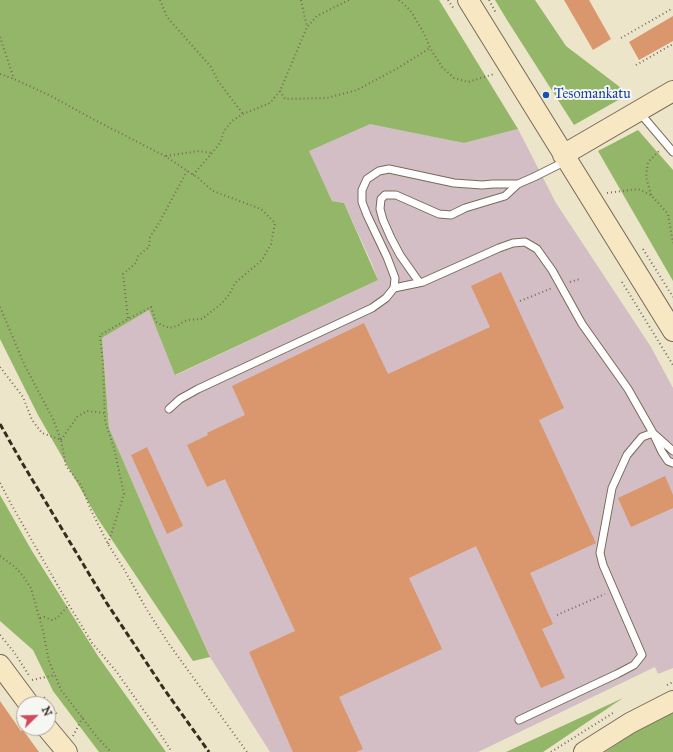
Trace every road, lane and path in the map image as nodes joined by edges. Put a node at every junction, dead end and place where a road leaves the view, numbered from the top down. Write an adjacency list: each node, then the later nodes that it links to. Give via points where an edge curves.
1 (160, 0): 19 (path, via 168,17 211,67 218,81)
2 (301, 0): 7 (path)
3 (349, 0): 7 (path, via 317,16)
4 (401, 0): 11 (path, via 424,33)
5 (468, 0): 24 (main road)
6 (673, 8): 9 (path)
7 (307, 27): 16 (path)
8 (0, 37): 15 (path)
9 (621, 38)
10 (673, 44): 12 (path)
11 (430, 48): 14 (path, via 442,67 454,78 468,82); 16 (path, via 357,90 327,98 285,99)
12 (636, 65)
13 (0, 74): 15 (path)
14 (494, 74)
15 (14, 79): 23 (path)
16 (280, 91): 19 (path, via 270,102)
17 (673, 91): 18 (main road)
18 (638, 111): 20 (lane); 24 (main road)
19 (243, 114): 22 (path, via 232,121 224,131 220,143)
20 (665, 144): 21 (lane); 29 (path, via 648,162 646,177)
21 (673, 152)
22 (212, 153): 23 (path, via 199,151); 26 (path)
23 (165, 156): 25 (path)
24 (565, 158): 27 (lane); 38 (main road)
25 (187, 171): 26 (path); 37 (path, via 150,237 149,248 138,256 136,263 123,274)
26 (193, 175): 37 (path, via 213,191 261,209 275,223 271,244 262,260 235,283 221,304 202,319 188,320 170,328 156,322 151,307)
27 (518, 184): 32 (lane, via 505,196 451,215 439,214 396,195 385,195 381,199 380,208 383,220 400,255); 34 (lane, via 482,185 454,182 389,169 378,171 367,179 362,190 362,202 395,278)
28 (607, 194): 29 (path, via 638,188)
29 (650, 195): 30 (path, via 668,214)
30 (673, 243)
31 (580, 279): 33 (path)
32 (419, 282): 33 (lane, via 499,248 525,242 537,250); 34 (lane)
33 (560, 285): 35 (path); 42 (lane, via 582,324 628,389)
34 (394, 288): 40 (lane, via 386,298 372,308 198,389)
35 (520, 301)
36 (0, 307): 43 (path)
37 (128, 319): 41 (path, via 100,335)
38 (673, 331)
39 (0, 367): 43 (path, via 22,397 32,420 42,433)
40 (169, 409)
41 (104, 413): 43 (path, via 87,411 77,417); 47 (path, via 124,494)
42 (653, 433): 44 (lane); 45 (lane, via 668,461); 49 (lane, via 642,437 627,455 612,488 600,553)
43 (61, 440): 47 (path, via 66,466 81,485)
44 (673, 452)
45 (673, 463)
46 (0, 483): 50 (path)
47 (108, 544): 64 (path, via 169,644)
48 (0, 556): 52 (path, via 15,567 31,588)
49 (614, 590): 51 (path); 59 (lane, via 642,655 634,665 617,674)
50 (69, 605): 52 (path, via 57,618); 63 (path, via 92,643 116,671)
51 (557, 615)
52 (40, 618): 54 (path, via 49,661)
53 (0, 665): 56 (main road)
54 (55, 675): 55 (path); 58 (path, via 61,690)
55 (32, 680)
56 (23, 696)
57 (673, 701): 65 (main road, via 630,723)
58 (82, 718): 61 (path); 62 (path)
59 (519, 720)
60 (56, 734): 61 (main road)
61 (70, 744)
62 (111, 752)
63 (172, 752)
64 (247, 752)
65 (584, 752)

